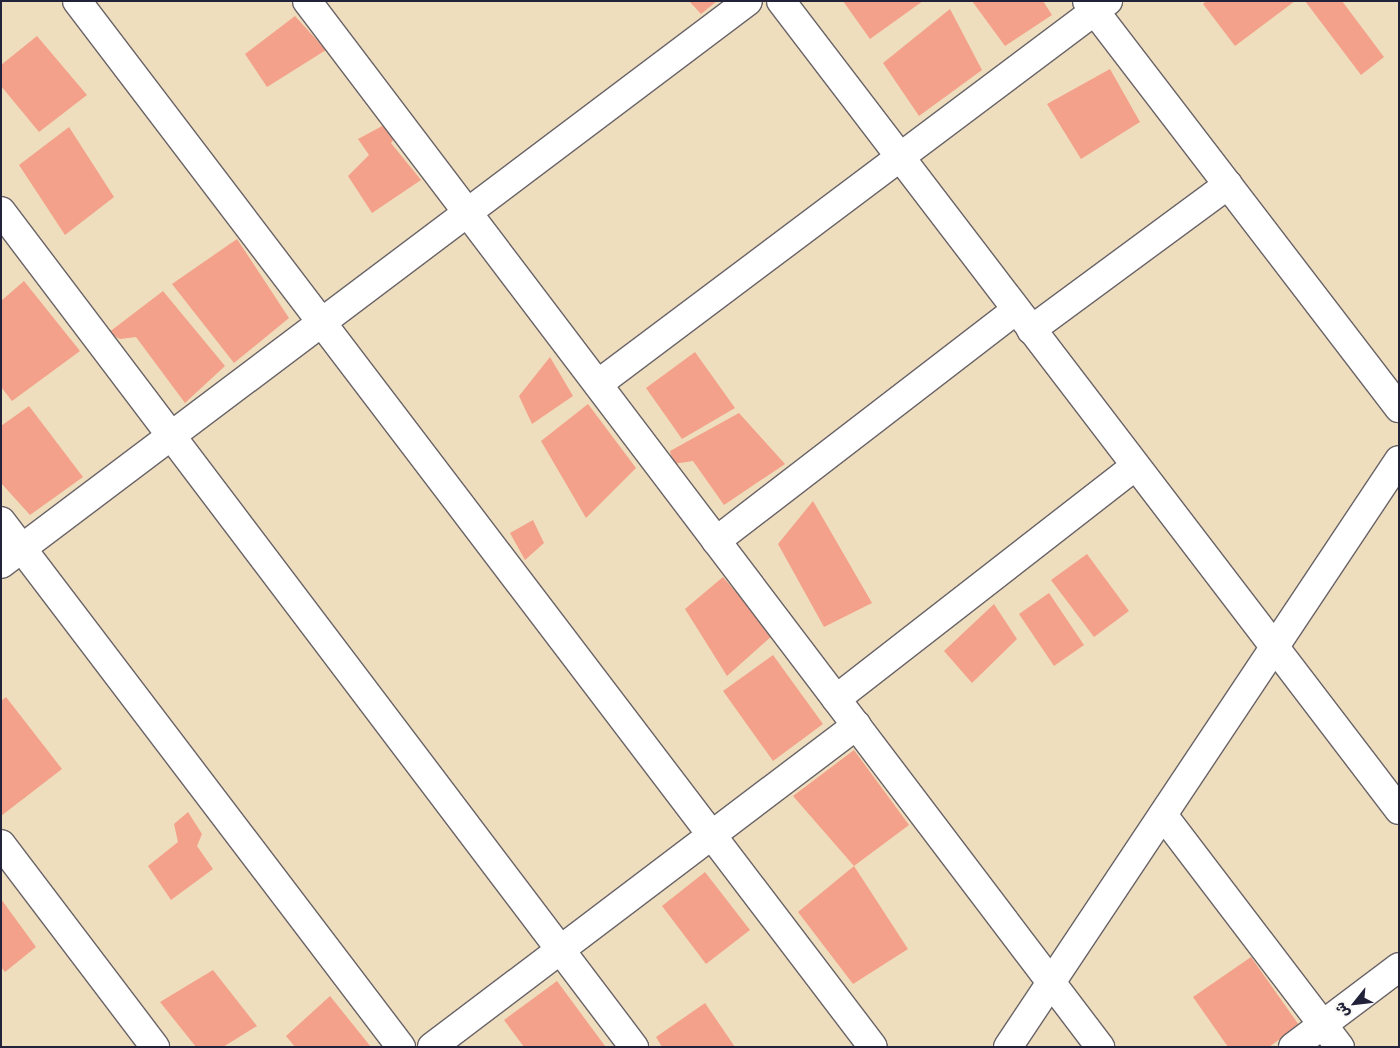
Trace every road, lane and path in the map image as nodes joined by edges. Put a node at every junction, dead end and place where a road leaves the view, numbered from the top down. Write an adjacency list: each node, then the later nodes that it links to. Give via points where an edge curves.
1 (77, 1): 11 (street)
2 (307, 1): 9 (street)
3 (748, 1): 9 (street)
4 (781, 1): 6 (street)
5 (1097, 5): 6 (street); 7 (street)
6 (900, 157): 10 (street); 12 (street)
7 (1228, 185): 10 (street); 13 (street)
8 (1, 211): 14 (street)
9 (468, 212): 11 (street); 12 (street)
10 (1024, 320): 15 (street); 18 (street)
11 (322, 322): 14 (street); 25 (street)
12 (598, 384): 18 (street)
13 (1399, 408)
14 (172, 436): 19 (street); 27 (street)
15 (1135, 466): 20 (street); 21 (street)
16 (1395, 478): 20 (street)
17 (1, 521): 19 (street)
18 (716, 541): 21 (street)
19 (12, 556): 32 (street)
20 (1274, 648): 23 (street); 24 (street)
21 (836, 698): 22 (street)
22 (856, 725): 25 (street); 29 (street)
23 (1399, 810)
24 (1163, 815): 29 (street); 30 (street)
25 (712, 835): 27 (street); 35 (street)
26 (1, 844): 31 (street)
27 (560, 950): 33 (street); 34 (street)
28 (1399, 967): 30 (street)
29 (1051, 982): 36 (street); 37 (street)
30 (1323, 1024): 38 (street); 39 (street)
31 (155, 1047)
32 (401, 1047)
33 (432, 1047)
34 (634, 1047)
35 (874, 1047)
36 (1008, 1047)
37 (1100, 1047)
38 (1294, 1047)
39 (1340, 1047)

